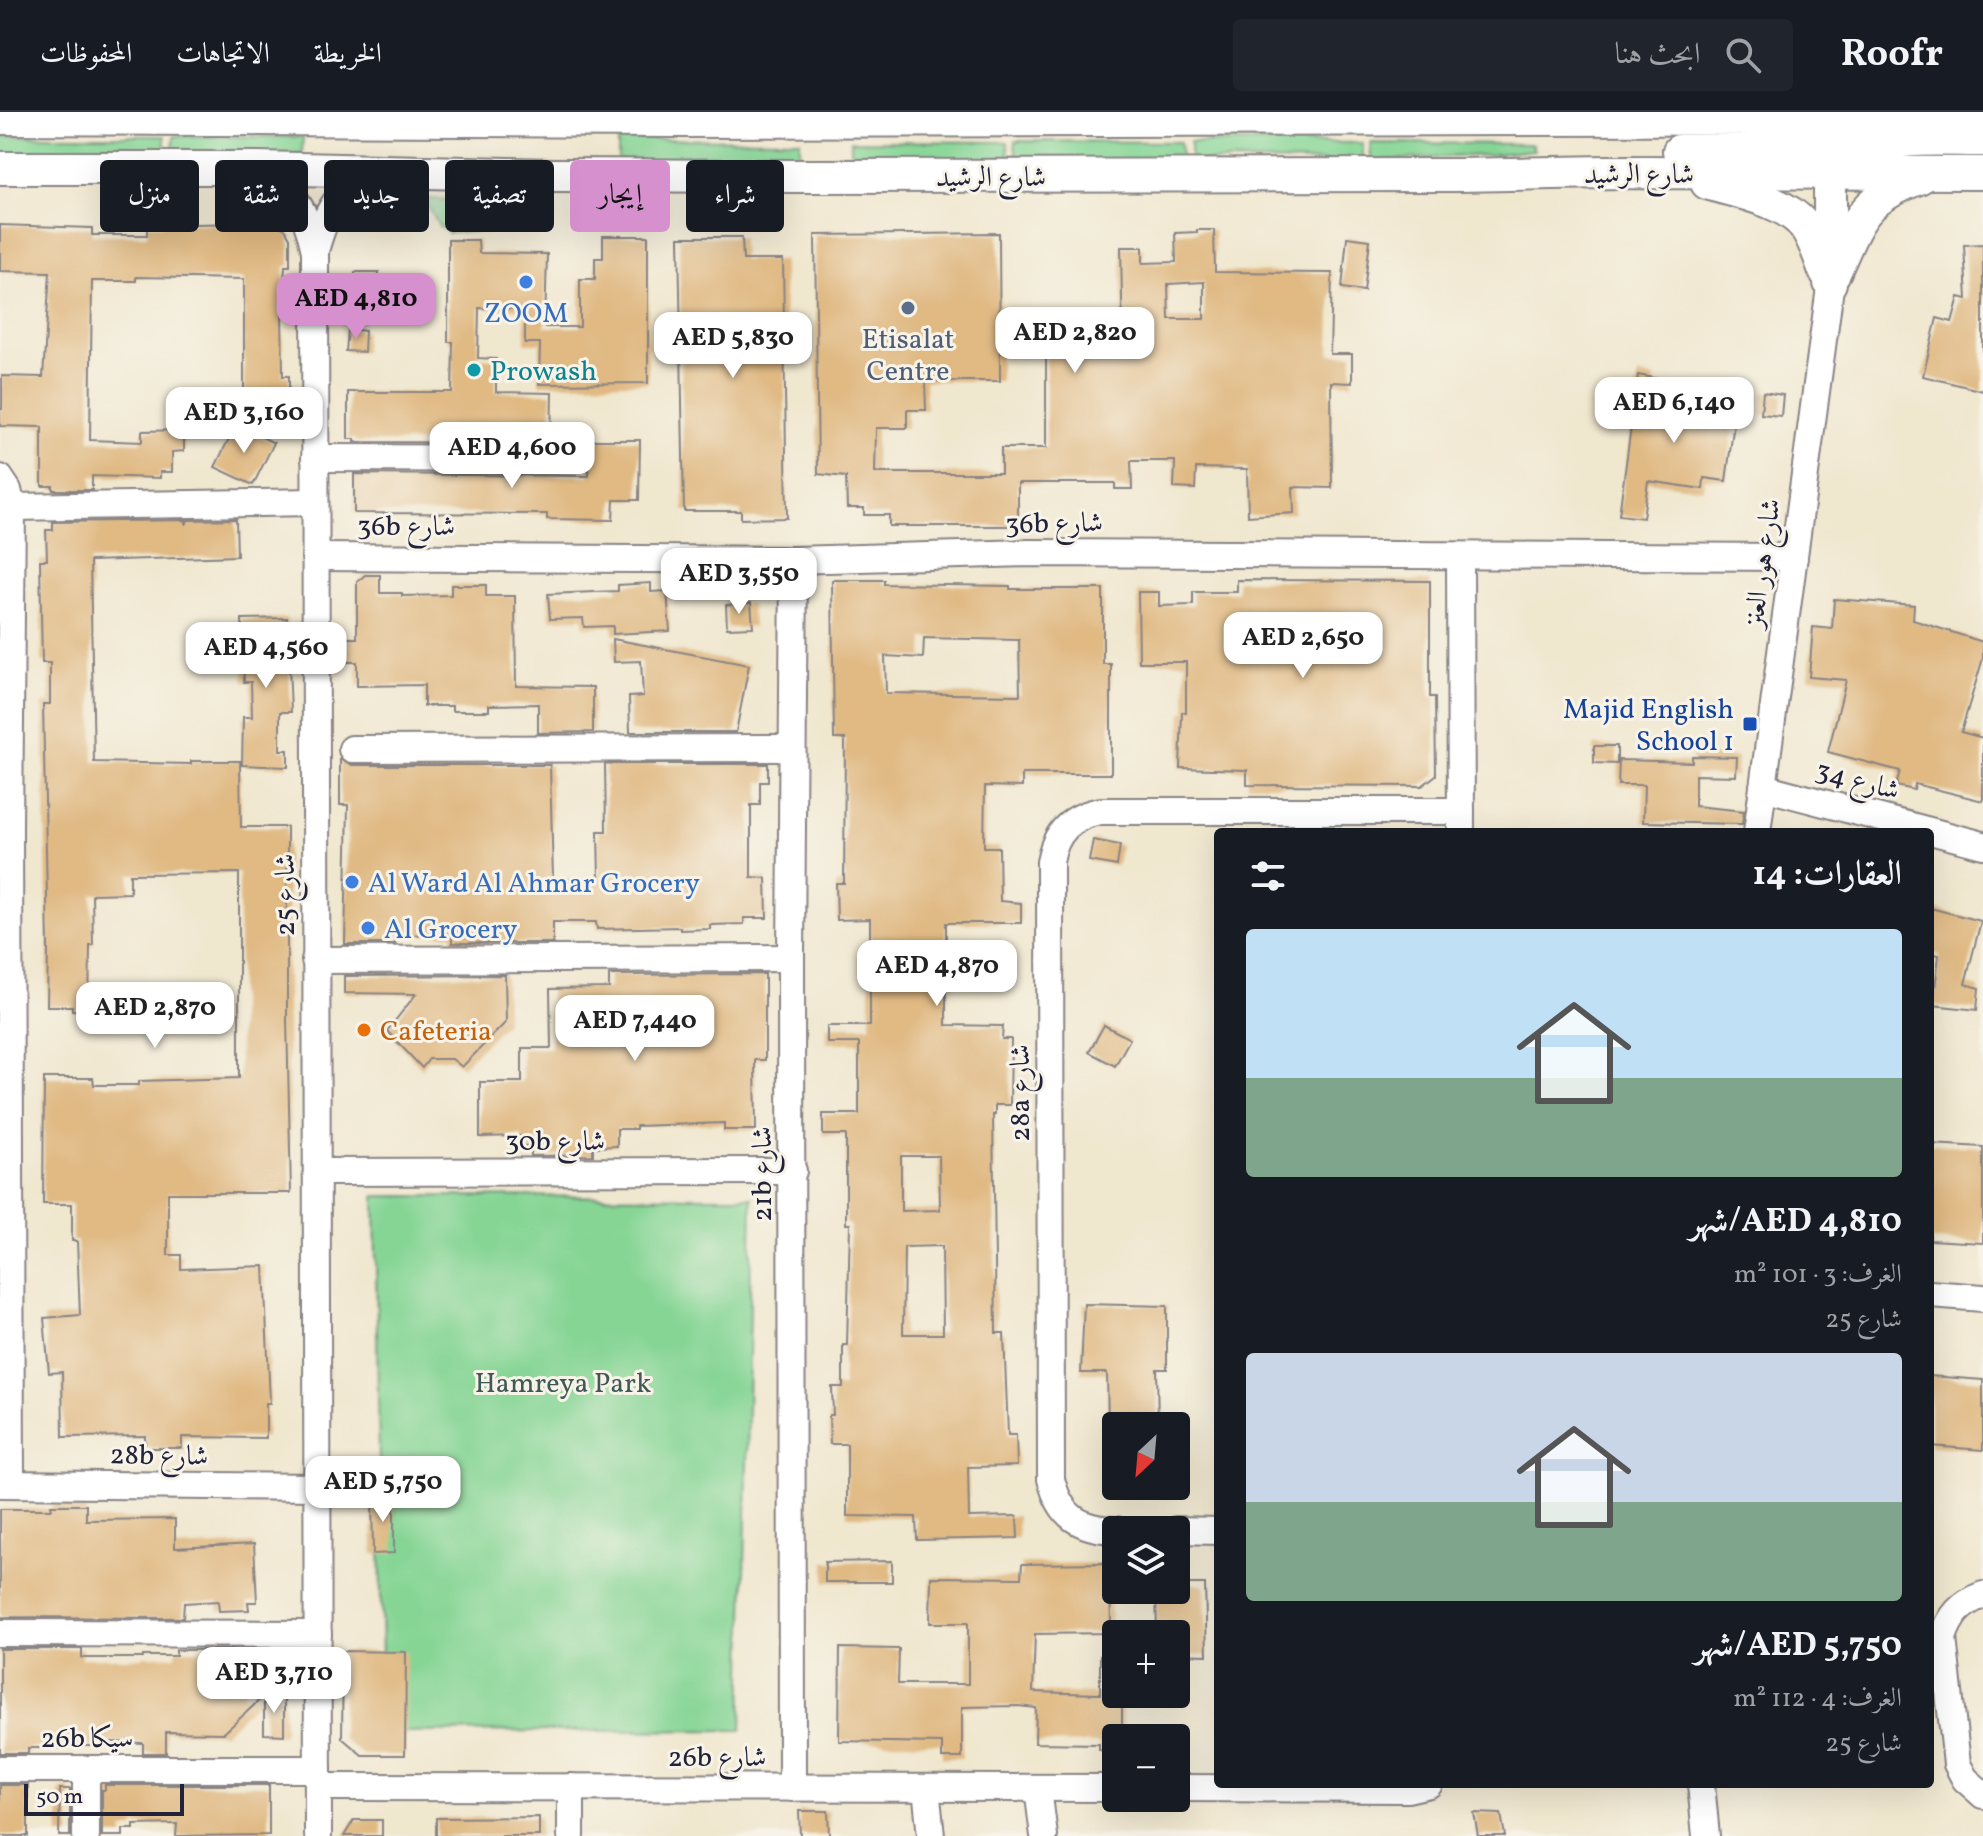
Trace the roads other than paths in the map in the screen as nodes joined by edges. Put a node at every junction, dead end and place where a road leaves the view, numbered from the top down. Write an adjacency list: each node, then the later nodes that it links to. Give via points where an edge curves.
1 (8, 112): 9 (street)
2 (1942, 112): 8 (main road)
3 (61, 115): 7 (main road, شارع الرشيد); 9 (main road, شارع الرشيد)
4 (1352, 115): 5 (main road, شارع الرشيد); 7 (main road, شارع الرشيد)
5 (1447, 115): 6 (main road, شارع الرشيد)
6 (1854, 115): 8 (main road, شارع الرشيد); 13 (street); 18 (main road, via 1845,132 1819,149 1565,152 1496,162)
7 (732, 116)
8 (1983, 116)
9 (0, 118)
10 (1983, 140): 13 (main road, via 1879,144)
11 (0, 168): 12 (main road, شارع الرشيد)
12 (215, 168)
13 (1843, 168): 15 (main road, شارع الرشيد); 16 (main road, شارع الرشيد); 22 (main road, via 1830,186)
14 (429, 172): 18 (main road, شارع الرشيد)
15 (1674, 172): 18 (main road, شارع الرشيد); 22 (main road, via 1792,214 1811,235)
16 (1933, 173): 17 (main road, شارع الرشيد); 22 (main road, via 1889,190 1869,206)
17 (1983, 173)
18 (1459, 175)
19 (324, 223): 21 (street, شارع 25)
20 (308, 227): 21 (street)
21 (315, 251): 23 (street, شارع 25)
22 (1830, 283): 30 (street, شارع هور العنز)
23 (315, 458): 24 (street); 26 (street, شارع 25)
24 (553, 459)
25 (0, 478): 27 (street)
26 (315, 502): 27 (street); 29 (street, شارع 25)
27 (12, 507): 44 (street)
28 (1460, 556): 30 (street, 36b شارع); 31 (street, 36b شارع, via 1028,553); 35 (street)
29 (315, 557): 31 (street, 36b شارع); 41 (street, شارع 25)
30 (1794, 557): 34 (street, شارع هور العنز)
31 (794, 560): 32 (street, 21b شارع)
32 (792, 748): 33 (street); 40 (street, 21b شارع)
33 (352, 749)
34 (1763, 787): 36 (street, شارع هور العنز); 37 (street, شارع 34)
35 (1461, 821): 49 (street, 28a شارع, via 1101,811 1071,821 1060,832 1050,862 1051,1479 1065,1511 1078,1522)
36 (1758, 828)
37 (1919, 828)
38 (1934, 832): 39 (street, شارع 34)
39 (1983, 845)
40 (791, 958): 41 (street); 42 (street, 21b شارع)
41 (315, 960): 43 (street, شارع 25)
42 (793, 1171): 43 (street, 30b شارع); 59 (street, 21b شارع)
43 (317, 1172): 48 (street, شارع 25)
44 (6, 1232): 47 (street)
45 (1934, 1294): 46 (street)
46 (1983, 1298)
47 (6, 1484): 48 (street, 28b شارع)
48 (318, 1487): 54 (street, شارع 25)
49 (1102, 1529)
50 (1190, 1530): 51 (street)
51 (1214, 1531)
52 (1983, 1595): 66 (street, via 1956,1611 1943,1638 1957,1764)
53 (0, 1633): 54 (street)
54 (318, 1634): 57 (street, شارع 25)
55 (0, 1769): 56 (street, 26b سيكا)
56 (86, 1769): 57 (street, 26b سيكا); 67 (street)
57 (318, 1778): 58 (street, 26b شارع); 68 (street, شارع 25)
58 (571, 1787): 59 (street, 26b شارع); 69 (street)
59 (792, 1788): 60 (street, 26b شارع)
60 (926, 1788): 61 (street, 26b شارع); 70 (street)
61 (1038, 1788): 62 (street, 26b شارع); 71 (street)
62 (1102, 1788)
63 (1190, 1788): 64 (street)
64 (1411, 1788)
65 (1701, 1788): 72 (street)
66 (1983, 1795)
67 (86, 1836)
68 (318, 1836)
69 (571, 1836)
70 (931, 1836)
71 (1044, 1836)
72 (1706, 1836)

